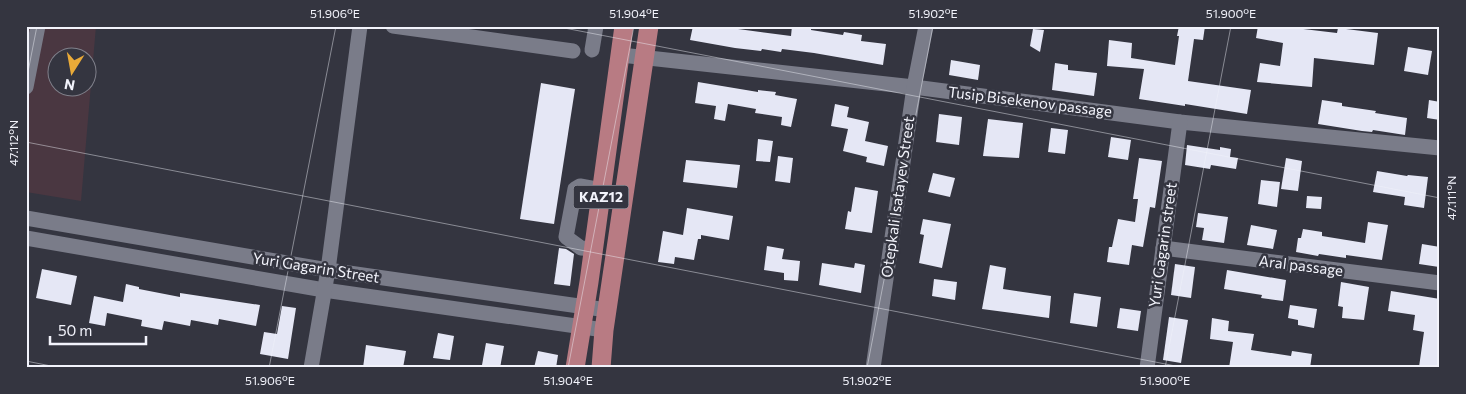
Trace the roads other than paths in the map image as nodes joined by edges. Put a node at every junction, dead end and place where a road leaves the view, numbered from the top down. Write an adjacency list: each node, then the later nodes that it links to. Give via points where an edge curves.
1 (38, 26): 13 (street)
2 (360, 26): 22 (street)
3 (393, 26): 8 (street)
4 (596, 26): 9 (street)
5 (624, 26): 11 (main road, KAZ12)
6 (649, 26): 12 (main road, KAZ12)
7 (926, 26): 14 (street, Otepkali Isatayev Street)
8 (453, 30): 10 (street)
9 (592, 50)
10 (573, 51)
11 (621, 55): 12 (street, Tusip Bisekenov passage); 17 (main road, KAZ12)
12 (645, 57): 14 (street, Tusip Bisekenov passage); 26 (main road, KAZ12)
13 (26, 87)
14 (914, 87): 15 (street, Tusip Bisekenov passage); 32 (street, Otepkali Isatayev Street)
15 (1180, 122): 16 (street, Tusip Bisekenov passage); 20 (street, Yuri Gagarin street)
16 (1440, 148)
17 (602, 190): 21 (main road, KAZ12); 21 (street, via 580,186 575,189 566,237 581,248)
18 (26, 218): 22 (street, Yuri Gagarin Street)
19 (26, 238): 24 (street, Yuri Gagarin Street)
20 (1163, 248): 23 (street, Aral passage); 33 (street, Yuri Gagarin street)
21 (594, 249): 25 (main road, KAZ12)
22 (328, 270): 24 (street); 25 (street, Yuri Gagarin Street)
23 (1440, 283)
24 (324, 290): 27 (street, Yuri Gagarin Street); 29 (street)
25 (585, 307): 26 (street, Yuri Gagarin Street); 27 (main road, KAZ12)
26 (607, 310): 28 (main road, KAZ12)
27 (582, 328): 28 (street, Yuri Gagarin Street); 30 (main road, KAZ12)
28 (604, 330): 31 (main road, KAZ12)
29 (311, 368)
30 (576, 368)
31 (601, 368)
32 (873, 368)
33 (1146, 368)

